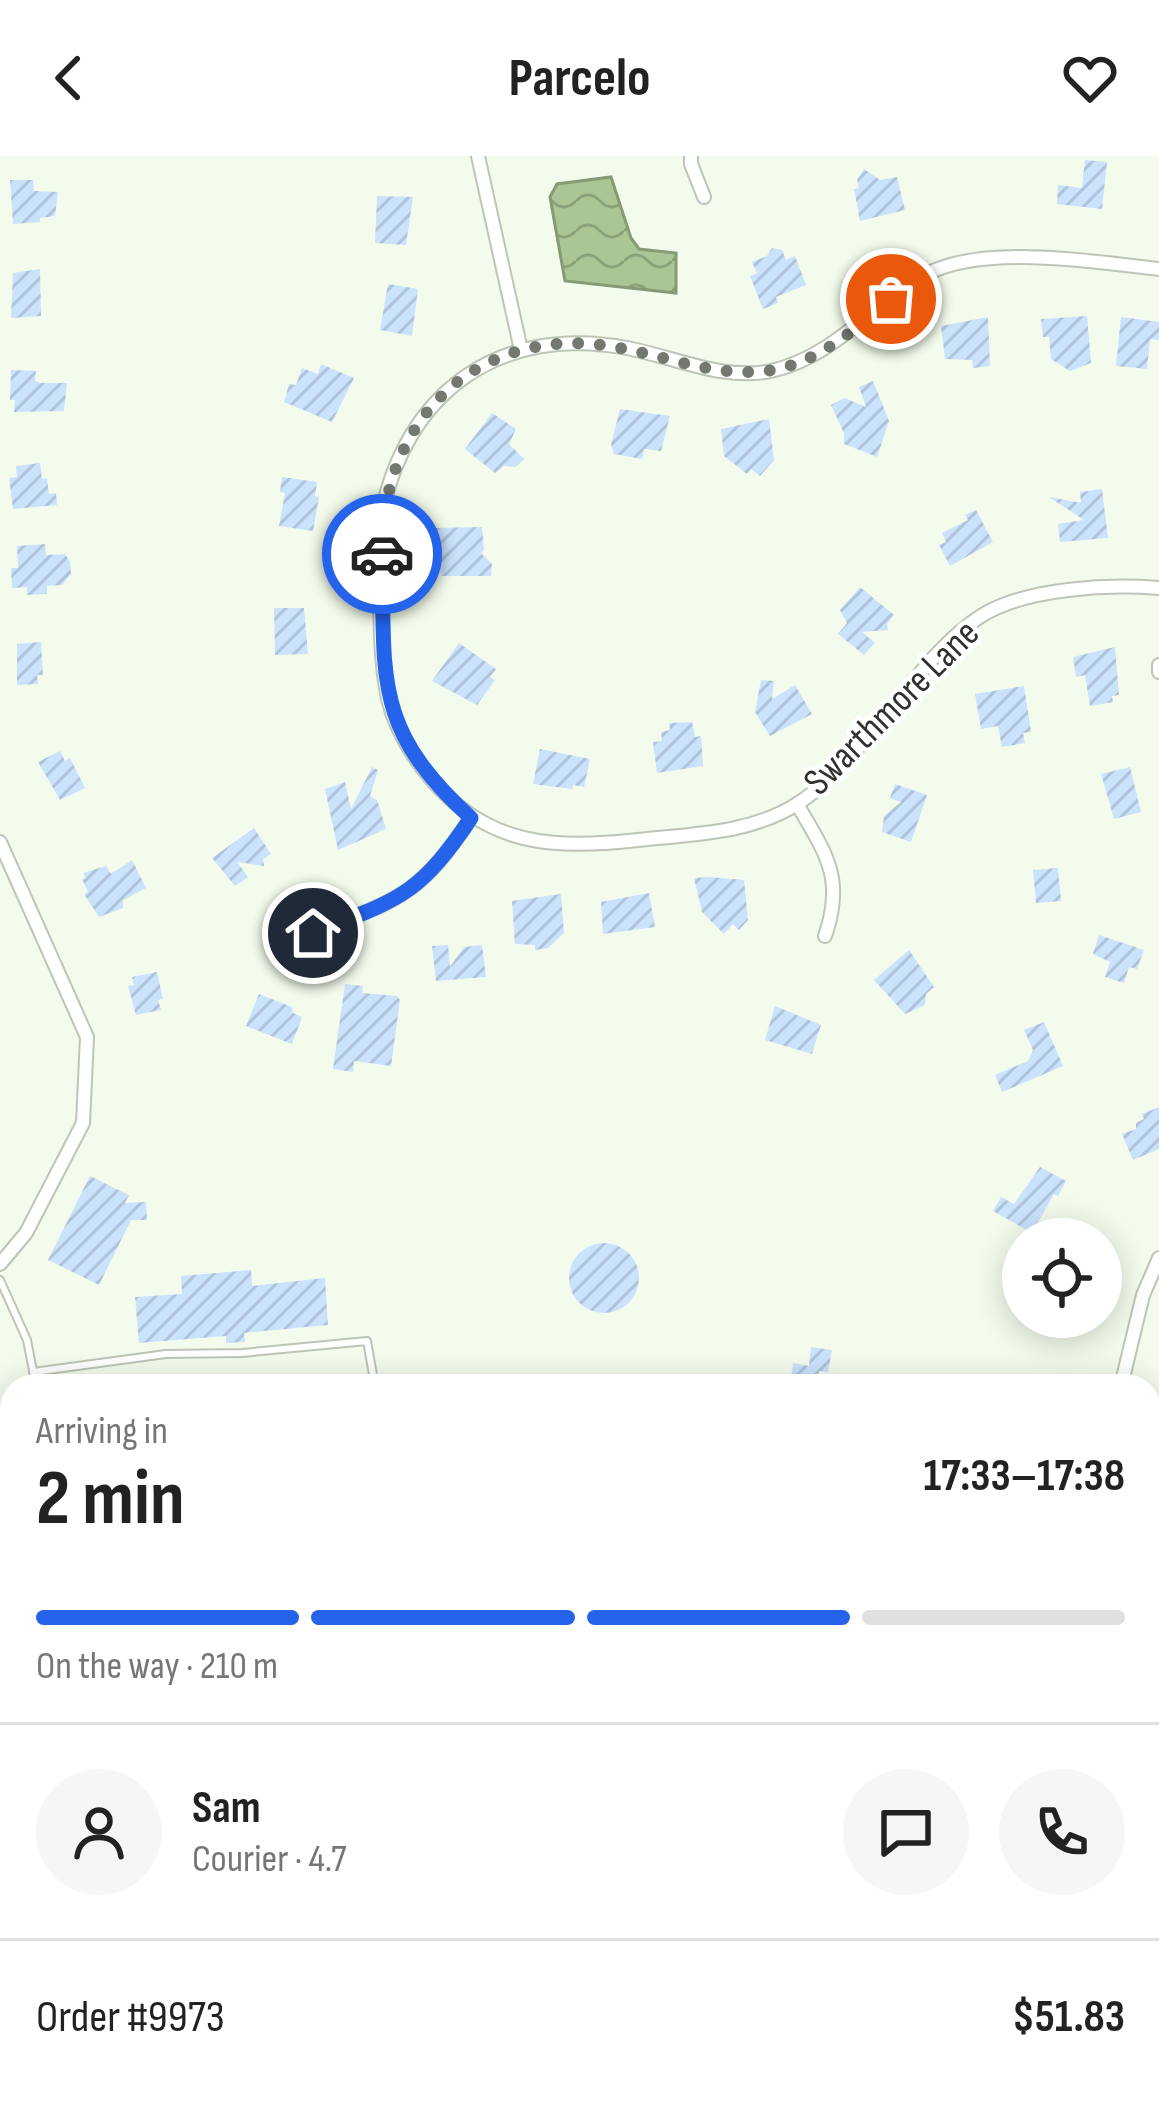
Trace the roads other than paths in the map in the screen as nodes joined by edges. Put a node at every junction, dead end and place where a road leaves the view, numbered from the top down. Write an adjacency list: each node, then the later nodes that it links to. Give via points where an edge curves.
1 (478, 156): 5 (street)
2 (692, 156): 3 (street)
3 (704, 197)
4 (1159, 269): 5 (street, via 992,256 956,262 925,275 832,345 770,371 711,369 589,344)
5 (521, 350): 8 (street, Swarthmore Lane, via 458,383 412,430 381,517 388,701 418,763)
6 (1159, 588): 7 (street, Swarthmore Lane, via 1022,598 983,615)
7 (797, 804): 8 (street, Swarthmore Lane, via 733,829 589,845 526,840); 11 (street, via 836,890)
8 (471, 818): 10 (street, via 427,878 383,908)
9 (0, 842): 13 (street, via 87,1037 83,1123 26,1233)
10 (313, 933)
11 (825, 936)
12 (1159, 1258): 17 (street)
13 (0, 1264)
14 (0, 1280): 15 (lane)
15 (33, 1372): 16 (lane, via 368,1341)
16 (373, 1374)
17 (1124, 1374)

